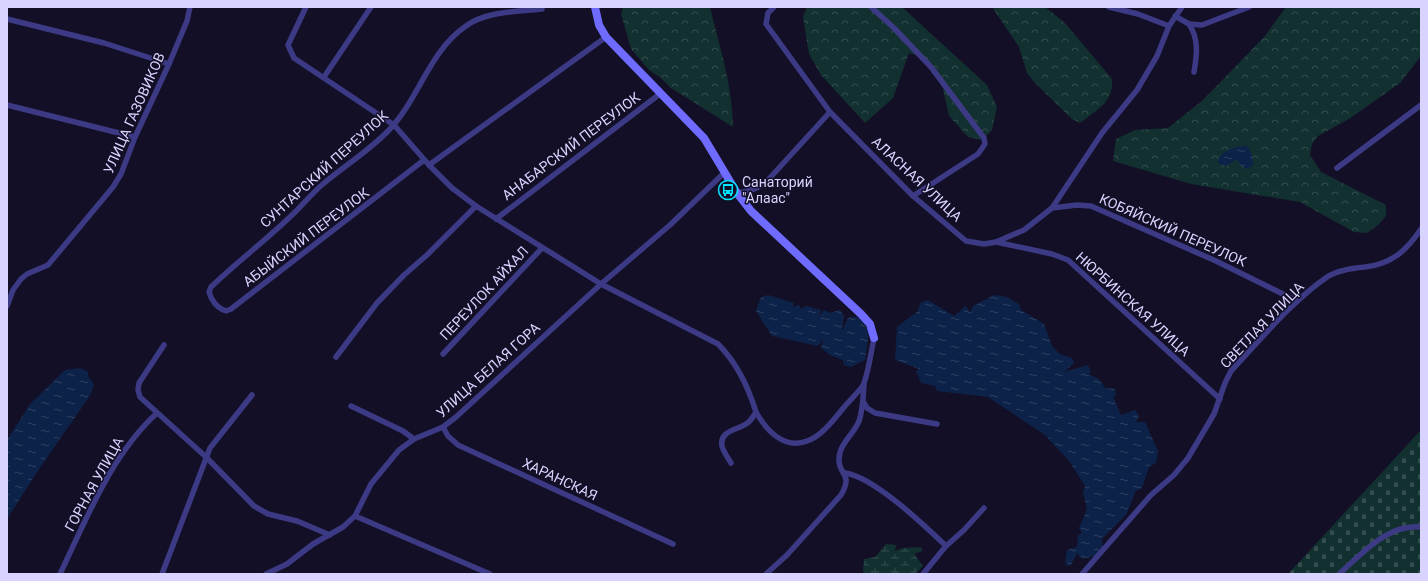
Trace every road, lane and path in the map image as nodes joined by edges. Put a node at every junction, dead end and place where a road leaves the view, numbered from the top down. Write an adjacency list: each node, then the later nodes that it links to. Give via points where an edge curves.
1 (190, 7): 16 (street, УЛИЦА ГАЗОВИКОВ, via 187,21)
2 (306, 7): 18 (street, via 288,45 294,58)
3 (371, 7): 18 (street)
4 (595, 7): 15 (street)
5 (774, 7): 22 (street, АЛАСНАЯ УЛИЦА, via 768,13 766,24)
6 (871, 7): 30 (street, via 931,66 984,138 985,144 978,154)
7 (1109, 7): 14 (street, via 1138,14)
8 (1182, 7): 11 (street)
9 (1249, 7): 13 (street, via 1202,25)
10 (542, 9): 23 (street, СУНТАРСКИЙ ПЕРЕУЛОК, via 488,16 476,19 465,26 433,61)
11 (1175, 16): 13 (street); 14 (street)
12 (7, 19): 16 (street, via 124,49)
13 (1189, 24): 17 (street, via 1197,45)
14 (1169, 26): 32 (street, via 1157,56 1144,78 1102,132)
15 (606, 37): 19 (street); 26 (street)
16 (169, 64): 24 (street, УЛИЦА ГАЗОВИКОВ)
17 (1194, 72)
18 (324, 77): 23 (street)
19 (661, 93): 28 (street, via 704,138); 33 (street, АНАБАРСКИЙ ПЕРЕУЛОК)
20 (7, 105): 24 (street)
21 (1421, 105): 27 (street)
22 (830, 112): 29 (street, via 760,187); 30 (street, АЛАСНАЯ УЛИЦА)
23 (394, 125): 25 (street); 38 (street, СУНТАРСКИЙ ПЕРЕУЛОК, via 362,154 322,184 291,216)
24 (134, 137): 40 (street, УЛИЦА ГАЗОВИКОВ, via 114,187 48,265 21,279 13,290)
25 (424, 160): 26 (street); 38 (street, АБЫЙСКИЙ ПЕРЕУЛОК, via 231,309 226,311 215,304 209,292)
26 (429, 165): 31 (street, via 452,188)
27 (1337, 168)
28 (725, 172): 29 (street); 37 (street, УЛИЦА БЕЛАЯ ГОРА, via 670,225)
29 (736, 193): 41 (street, via 764,226 861,314 870,324)
30 (912, 196): 35 (street, АЛАСНАЯ УЛИЦА, via 966,241 984,244)
31 (476, 206): 33 (street); 44 (street, via 377,303)
32 (1052, 208): 35 (street, КОБЯЙСКИЙ ПЕРЕУЛОК, via 1024,230); 39 (street, КОБЯЙСКИЙ ПЕРЕУЛОК, via 1077,204 1106,211 1131,225 1216,261)
33 (496, 218): 36 (street)
34 (1421, 229): 39 (street, СВЕТЛАЯ УЛИЦА, via 1401,254 1384,263 1347,269 1329,276)
35 (996, 242): 47 (street, НЮРБИНСКАЯ УЛИЦА, via 1068,260)
36 (542, 248): 37 (street); 43 (street, ПЕРЕУЛОК АЙХАЛ)
37 (601, 284): 50 (street, via 718,344 741,374 750,391); 53 (street, УЛИЦА БЕЛАЯ ГОРА)
38 (211, 287)
39 (1297, 301): 47 (street, СВЕТЛАЯ УЛИЦА, via 1231,371)
40 (7, 306)
41 (874, 338): 45 (street)
42 (164, 345): 51 (street, via 138,387 140,397)
43 (443, 354)
44 (336, 357)
45 (864, 385): 48 (street); 50 (street, via 835,417 808,441 784,441 773,435 763,425)
46 (252, 395): 55 (street, via 210,448)
47 (1220, 399): 70 (street, СВЕТЛАЯ УЛИЦА, via 1188,458 1174,475 1150,495)
48 (863, 401): 52 (street, via 874,413); 57 (street, via 859,421 840,450 838,460)
49 (351, 406): 54 (street)
50 (756, 412): 56 (street, via 752,420 728,432 723,438 722,446)
51 (157, 413): 55 (street); 64 (street, ГОРНАЯ УЛИЦА, via 139,431 122,455 94,504)
52 (937, 424)
53 (443, 428): 54 (street, УЛИЦА БЕЛАЯ ГОРА); 62 (street, ХАРАНСКАЯ, via 458,445)
54 (414, 439): 59 (street, УЛИЦА БЕЛАЯ ГОРА, via 399,450 383,468 371,484)
55 (206, 457): 61 (street, via 254,506 268,514 297,520); 65 (street)
56 (730, 463)
57 (845, 473): 63 (street, via 860,478 897,502); 68 (street, via 846,487 841,495 788,555)
58 (984, 508): 63 (street)
59 (355, 516): 61 (street, УЛИЦА БЕЛАЯ ГОРА); 67 (street)
60 (1421, 527): 71 (street, via 1402,529 1372,544)
61 (330, 535): 66 (street, УЛИЦА БЕЛАЯ ГОРА, via 313,544 287,564)
62 (673, 544)
63 (946, 546): 69 (street)
64 (60, 574)
65 (162, 574)
66 (266, 574)
67 (490, 574)
68 (766, 574)
69 (923, 574)
70 (1082, 574)
71 (1339, 574)

